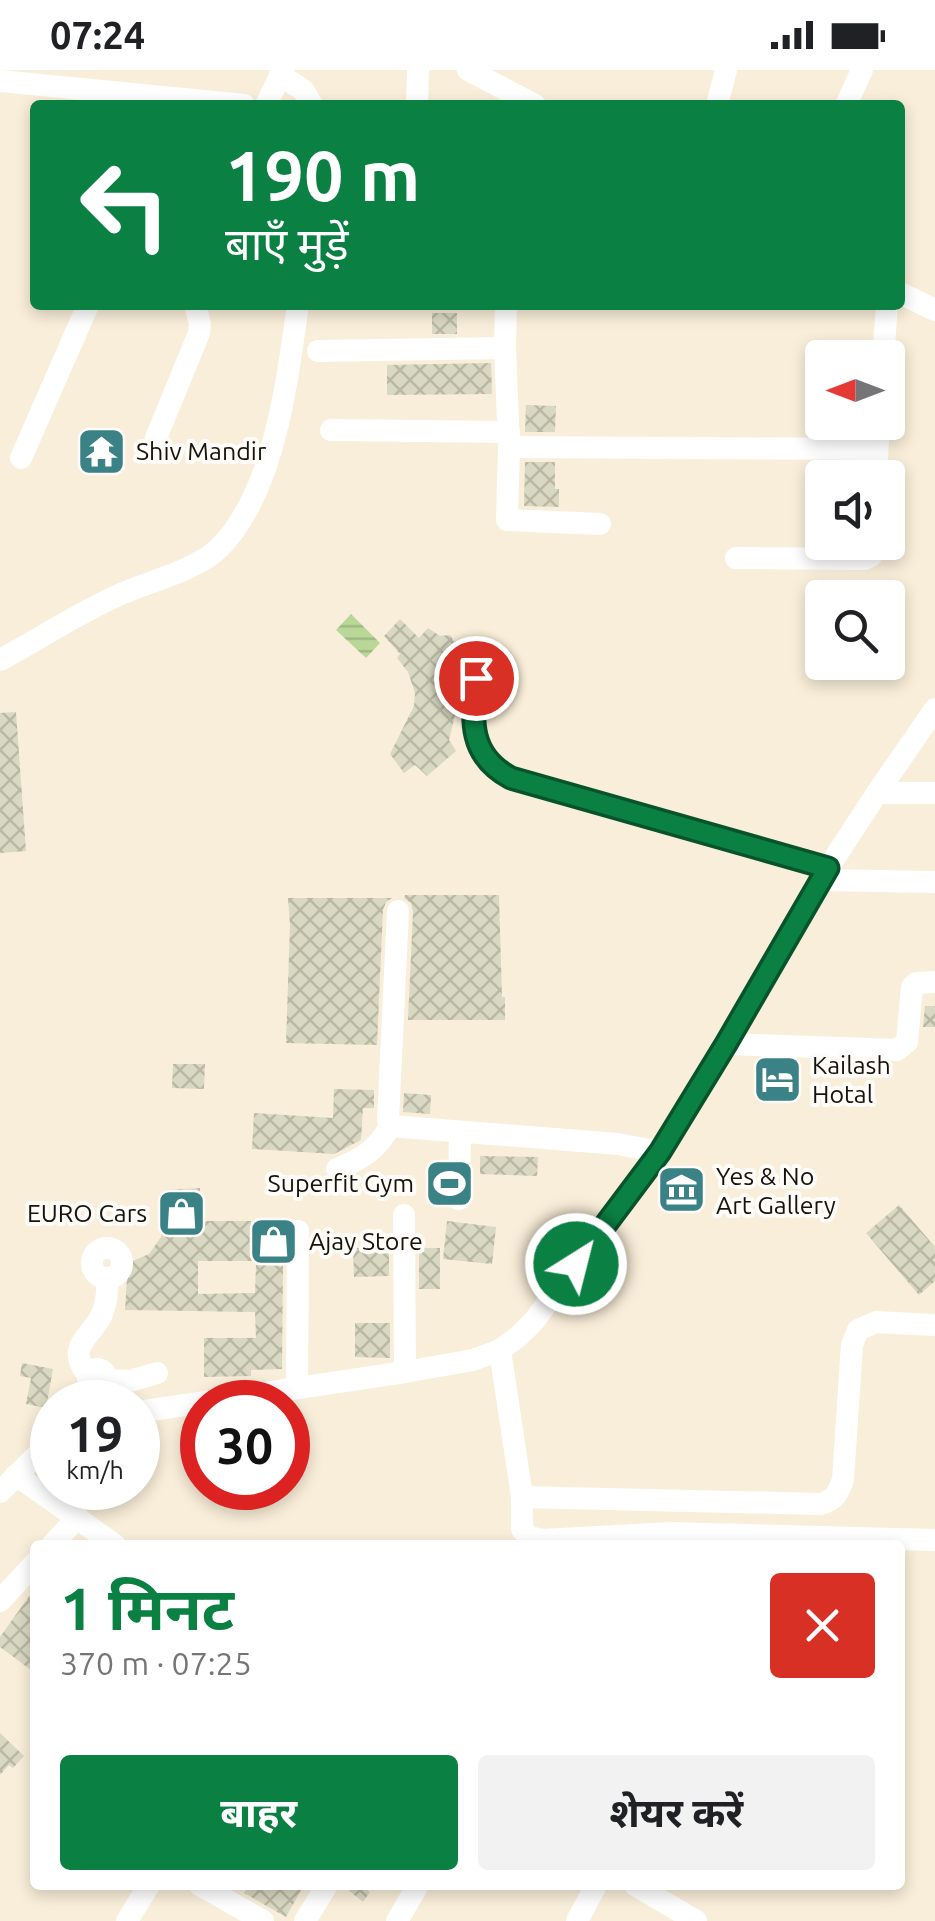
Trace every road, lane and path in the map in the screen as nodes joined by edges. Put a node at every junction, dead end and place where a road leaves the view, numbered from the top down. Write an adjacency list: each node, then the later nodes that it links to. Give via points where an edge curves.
1 (418, 70): 11 (street)
2 (468, 70): 7 (street)
3 (726, 70): 12 (street)
4 (862, 70): 13 (street)
5 (282, 73): 9 (street); 10 (street)
6 (0, 81): 8 (street)
7 (513, 99)
8 (193, 100)
9 (268, 100)
10 (309, 100)
11 (417, 100)
12 (718, 100)
13 (848, 100)
14 (905, 294): 15 (street)
15 (934, 306)
16 (86, 310): 29 (street)
17 (196, 310): 25 (street, via 199,333)
18 (297, 310): 34 (street, via 285,394 258,490 216,552 120,594)
19 (506, 310): 22 (street)
20 (887, 310): 21 (street)
21 (884, 340)
22 (504, 348): 23 (street); 26 (street)
23 (318, 351)
24 (331, 430): 26 (street)
25 (156, 438)
26 (509, 440): 28 (street); 31 (street, via 507,520)
27 (878, 440): 28 (street)
28 (877, 449): 30 (street)
29 (20, 458)
30 (877, 460)
31 (600, 524)
32 (736, 558): 33 (street)
33 (805, 559)
34 (0, 660)
35 (476, 678): 39 (street, via 476,742 500,772)
36 (935, 710): 37 (street)
37 (876, 793): 38 (street); 39 (street)
38 (935, 794)
39 (825, 874): 40 (street); 43 (street)
40 (935, 882)
41 (398, 911): 44 (street)
42 (935, 982): 43 (street, via 912,987 907,1042 897,1050)
43 (726, 1044): 46 (street)
44 (390, 1126): 45 (street); 47 (street, via 368,1155)
45 (460, 1133): 46 (street); 48 (street)
46 (660, 1152): 53 (street, via 534,1321)
47 (338, 1169)
48 (458, 1198)
49 (404, 1214): 54 (street)
50 (298, 1231): 58 (street)
51 (108, 1278): 56 (street, via 102,1314 79,1352)
52 (935, 1326): 62 (street, via 876,1322 858,1330 842,1479 829,1502)
53 (500, 1350): 54 (street); 62 (street)
54 (405, 1372): 59 (street)
55 (156, 1373): 57 (street)
56 (90, 1380)
57 (133, 1380)
58 (297, 1380)
59 (310, 1386)
60 (30, 1462): 61 (street)
61 (8, 1484): 63 (street)
62 (522, 1497): 64 (street, via 522,1529 529,1537)
63 (78, 1517): 65 (street); 66 (street)
64 (671, 1539): 67 (street)
65 (57, 1540)
66 (109, 1540)
67 (935, 1540)
68 (30, 1568): 69 (street)
69 (0, 1600)
70 (146, 1890): 76 (street)
71 (211, 1890): 77 (street)
72 (324, 1890): 78 (street)
73 (415, 1890): 79 (street)
74 (593, 1890): 80 (street)
75 (643, 1890): 81 (street)
76 (127, 1921)
77 (263, 1921)
78 (305, 1921)
79 (397, 1921)
80 (576, 1921)
81 (696, 1921)

